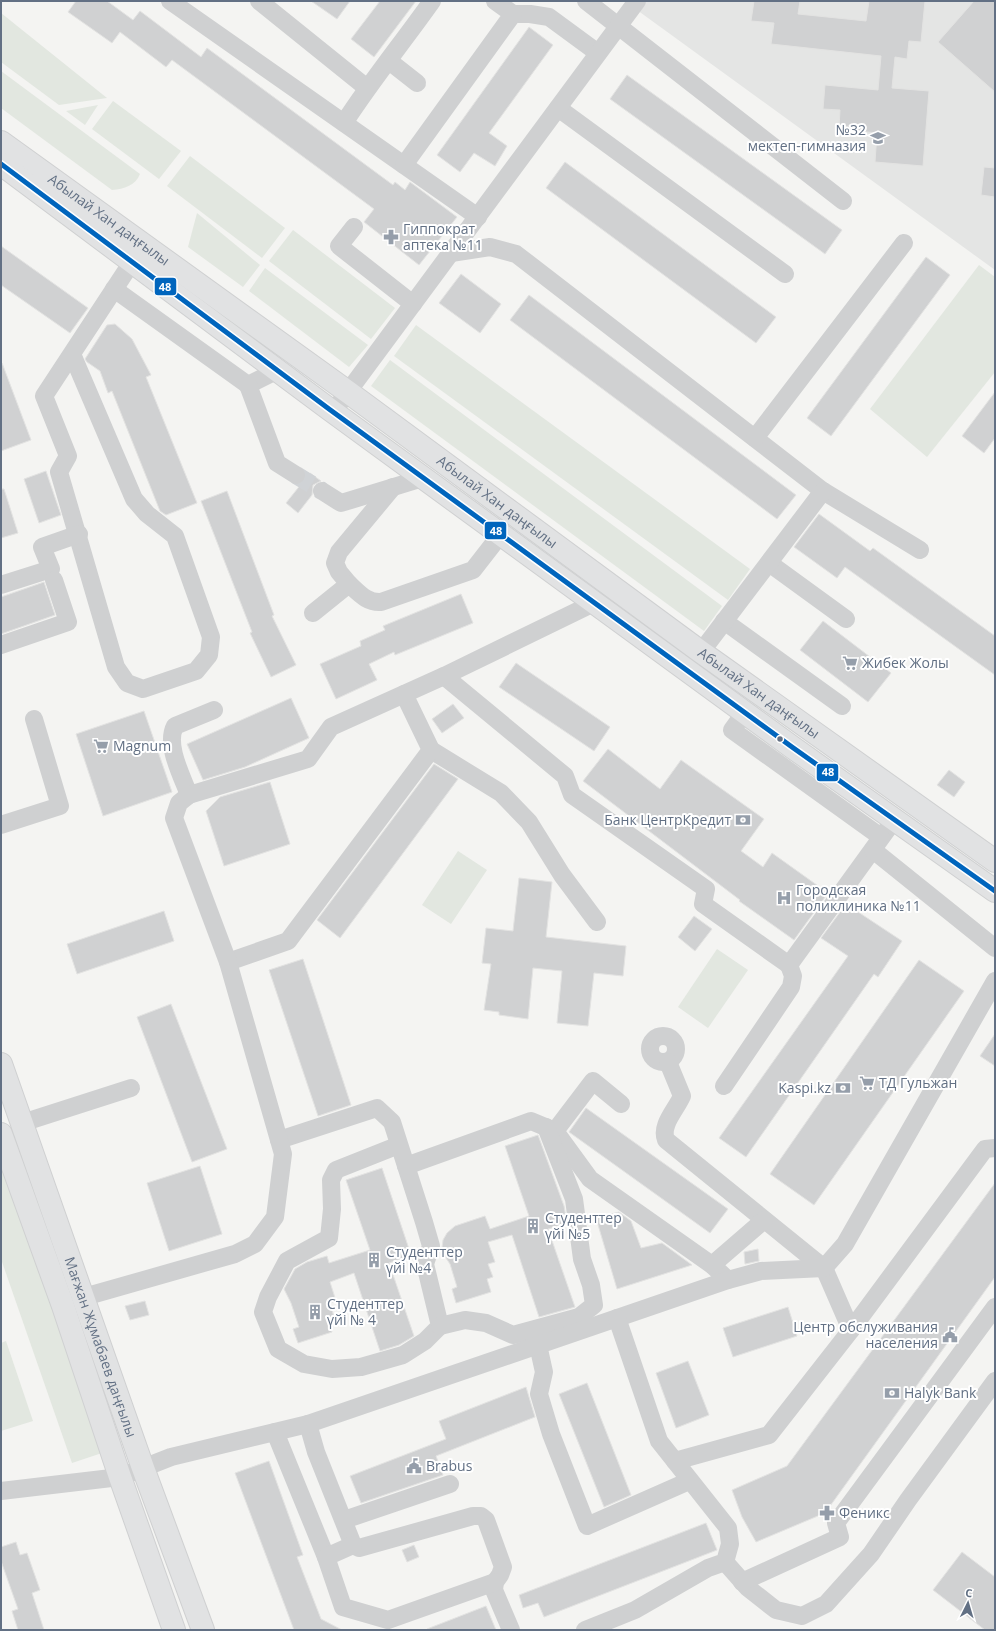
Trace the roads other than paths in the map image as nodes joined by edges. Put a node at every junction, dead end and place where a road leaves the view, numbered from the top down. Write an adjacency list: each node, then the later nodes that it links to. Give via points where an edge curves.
1 (170, 1): 14 (street)
2 (259, 1): 12 (street)
3 (432, 1): 10 (street)
4 (495, 1): 7 (street)
5 (586, 1): 8 (street)
6 (637, 1): 8 (street)
7 (513, 14): 9 (street, via 549,17); 16 (street)
8 (618, 27): 9 (street); 18 (street)
9 (598, 53): 13 (street)
10 (389, 61): 11 (street); 12 (street)
11 (417, 83)
12 (367, 88): 14 (street)
13 (558, 108): 19 (street); 24 (street)
14 (344, 123): 16 (street)
15 (1, 142): 30 (main road, Абылай Хан даңғылы)
16 (404, 165): 19 (street)
17 (4, 166): 23 (main road, Абылай Хан даңғылы)
18 (843, 201)
19 (478, 217): 22 (street)
20 (354, 227): 26 (street, via 339,246)
21 (904, 243): 32 (street)
22 (451, 253): 26 (street); 32 (street, via 490,247 516,254)
23 (132, 262): 25 (street); 28 (main road, Абылай Хан даңғылы)
24 (785, 274)
25 (114, 289): 27 (street); 29 (street)
26 (413, 304): 30 (street)
27 (72, 354): 38 (street, via 44,396 68,456 59,472); 38 (street, via 134,499 147,514 175,536 211,637 209,655 196,671 143,689 127,683 116,667)
28 (278, 370): 29 (street); 31 (main road, Абылай Хан даңғылы)
29 (248, 385): 33 (street, via 277,462)
30 (348, 392): 31 (street); 50 (main road, Абылай Хан даңғылы)
31 (333, 412): 34 (main road, Абылай Хан даңғылы)
32 (755, 438): 37 (street)
33 (296, 475)
34 (423, 478): 35 (street); 39 (main road, Абылай Хан даңғылы)
35 (394, 487): 36 (street, via 341,503); 43 (street, via 339,552 335,563)
36 (322, 491)
37 (824, 491): 40 (street); 41 (street)
38 (79, 534): 44 (street, via 42,547 51,569)
39 (500, 534): 43 (street, via 472,570 381,602 366,599); 45 (main road, Абылай Хан даңғылы)
40 (920, 550)
41 (769, 563): 47 (street); 48 (street)
42 (54, 580): 49 (street, via 68,622)
43 (349, 584): 46 (street)
44 (1, 585)
45 (596, 602): 51 (street); 59 (main road, Абылай Хан даңғылы, via 745,712)
46 (313, 613)
47 (846, 619)
48 (724, 621): 50 (street); 53 (street)
49 (1, 645)
50 (701, 652): 60 (main road, Абылай Хан даңғылы)
51 (444, 676): 52 (street); 65 (street, via 565,776 572,795 706,889 703,904)
52 (404, 694): 56 (street); 57 (street, via 331,727 308,759)
53 (842, 706)
54 (214, 710): 57 (street, via 175,726 172,732 171,744)
55 (34, 719): 58 (street, via 60,806)
56 (431, 750): 62 (street, via 501,793 529,822 562,875); 64 (street, via 288,941)
57 (189, 795): 64 (street, via 179,803 174,818)
58 (1, 825)
59 (883, 836): 61 (main road, Абылай Хан даңғылы); 63 (street); 65 (street)
60 (995, 860)
61 (995, 892)
62 (597, 922)
63 (995, 948)
64 (228, 962): 75 (street)
65 (789, 965): 69 (street, via 793,976 791,986)
66 (995, 981): 81 (street, via 845,1244)
67 (668, 1062): 79 (street, via 682,1096 665,1126 666,1140)
68 (1, 1064): 72 (main road, Мағжан Жұмабаев даңғылы)
69 (724, 1086)
70 (131, 1088): 72 (street)
71 (621, 1104): 73 (street, via 593,1081)
72 (22, 1123): 83 (main road, Мағжан Жұмабаев даңғылы)
73 (551, 1129): 78 (street, via 531,1121); 80 (street, via 590,1179); 86 (street, via 574,1199 582,1259 591,1285 594,1305 579,1317 513,1335 486,1323 465,1320)
74 (1, 1134): 94 (main road, Мағжан Жұмабаев даңғылы, via 63,1306)
75 (279, 1140): 76 (street, via 377,1108 392,1122); 83 (street, via 283,1154 276,1217 255,1244 235,1254)
76 (399, 1145): 78 (street); 86 (street, via 336,1170 331,1180 332,1209 328,1238 286,1261 263,1312 278,1349 304,1364 332,1369 361,1368 403,1355 425,1341)
77 (995, 1148): 87 (street, via 985,1149)
78 (406, 1166): 86 (street, via 430,1246 425,1264)
79 (764, 1220): 80 (street); 81 (street)
80 (712, 1265): 82 (street)
81 (824, 1268): 82 (street, via 761,1271); 87 (street)
82 (728, 1280): 85 (street)
83 (84, 1297): 93 (main road, Мағжан Жұмабаев даңғылы)
84 (995, 1307): 103 (street, via 836,1522 840,1537)
85 (617, 1318): 88 (street); 92 (street, via 659,1441)
86 (440, 1326)
87 (851, 1330): 92 (street, via 769,1435)
88 (538, 1345): 90 (street); 95 (street, via 544,1372 539,1394 551,1434 587,1526)
89 (995, 1381): 104 (street, via 871,1554 826,1604)
90 (308, 1424): 91 (street); 98 (street, via 316,1452)
91 (274, 1432): 93 (street, via 171,1457); 100 (street)
92 (675, 1461): 95 (street)
93 (143, 1468): 94 (street); 106 (main road, Мағжан Жұмабаев даңғылы)
94 (120, 1477): 97 (street); 105 (main road, Мағжан Жұмабаев даңғылы)
95 (689, 1481): 101 (street, via 728,1528 730,1544)
96 (450, 1484): 98 (street)
97 (1, 1491)
98 (344, 1520): 99 (street)
99 (353, 1545): 100 (street); 102 (street, via 359,1548 448,1522 481,1516 486,1520 503,1567)
100 (326, 1557): 102 (street, via 343,1606 388,1620)
101 (725, 1562): 103 (street); 108 (street, via 708,1568 635,1610)
102 (495, 1582): 107 (street, via 494,1590)
103 (742, 1582): 104 (street, via 776,1610)
104 (801, 1623)
105 (174, 1630)
106 (203, 1630)
107 (511, 1630)
108 (585, 1630)

